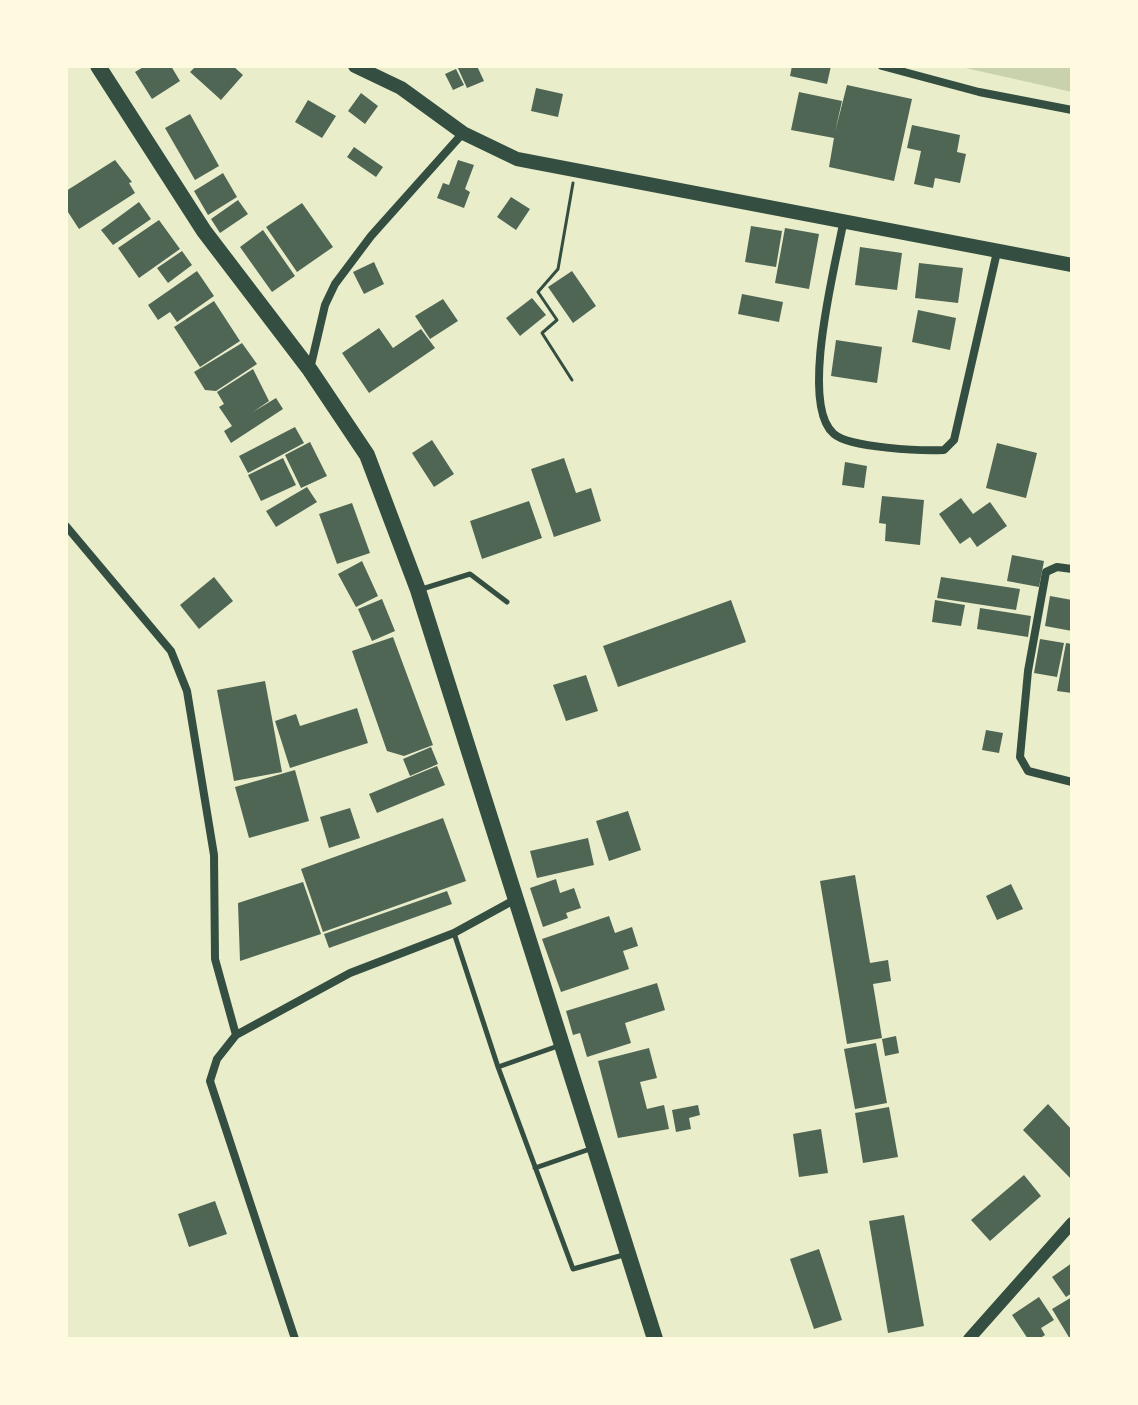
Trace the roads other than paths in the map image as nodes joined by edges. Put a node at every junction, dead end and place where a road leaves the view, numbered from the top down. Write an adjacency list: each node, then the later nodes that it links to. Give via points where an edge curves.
1 (98, 66): 9 (highway, via 204,231)
2 (355, 66): 5 (main road, via 401,88)
3 (882, 66): 4 (street)
4 (1072, 110)
5 (463, 133): 6 (main road, via 517,159); 9 (street, via 335,284)
6 (843, 224): 7 (main road); 7 (street, via 818,390 826,426 851,442 944,450 954,440)
7 (997, 252): 8 (main road)
8 (1072, 265)
9 (310, 370): 12 (highway, via 367,455)
10 (66, 526): 17 (street, via 171,651 187,691 214,855 215,959)
11 (1072, 569): 14 (street, via 1046,572 1028,671 1020,757 1028,771)
12 (418, 590): 13 (lane, via 470,574); 15 (highway)
13 (507, 602)
14 (1072, 782)
15 (516, 899): 16 (street); 18 (highway)
16 (454, 933): 17 (street, via 350,973); 19 (lane)
17 (236, 1035): 24 (street, via 217,1059 210,1081)
18 (562, 1044): 19 (lane); 20 (highway)
19 (498, 1067): 21 (lane)
20 (595, 1147): 21 (lane); 23 (highway)
21 (535, 1168): 23 (lane, via 573,1269)
22 (1072, 1223): 26 (street)
23 (628, 1254): 25 (highway)
24 (295, 1339)
25 (655, 1339)
26 (969, 1339)

